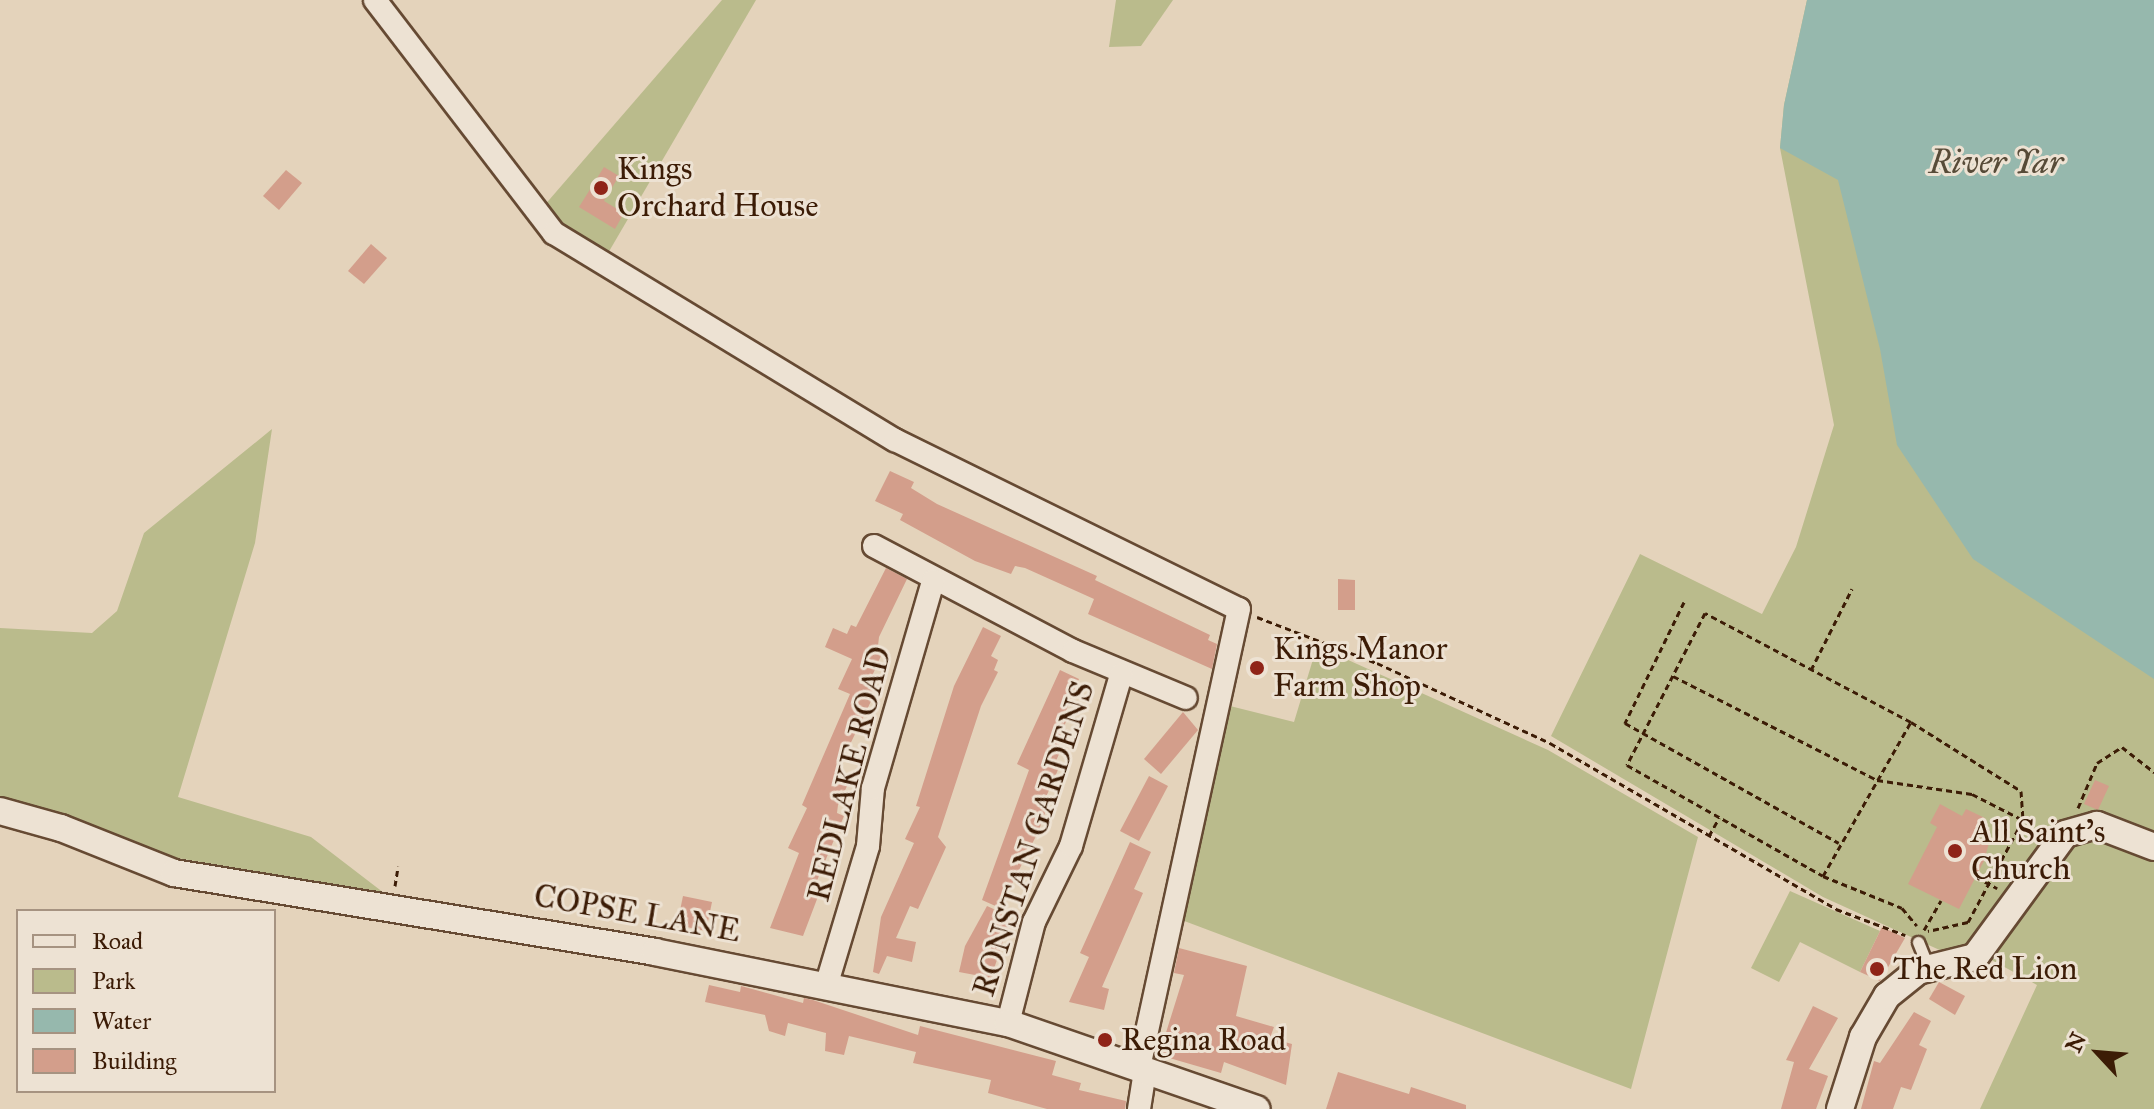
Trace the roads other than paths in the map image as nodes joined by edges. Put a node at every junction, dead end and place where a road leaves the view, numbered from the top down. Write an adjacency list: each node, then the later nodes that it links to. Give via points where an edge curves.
1 (375, 0): 12 (street, via 554,233 706,330 895,440 1239,609)
2 (874, 546): 3 (street)
3 (933, 581): 4 (street); 10 (street, REDLAKE ROAD, via 873,788 868,846)
4 (1121, 675): 5 (street); 11 (street, RONSTAN GARDENS, via 1071,846 1034,922)
5 (1186, 698)
6 (0, 811): 10 (street, COPSE LANE, via 61,828 174,873 434,912)
7 (2154, 847): 9 (street, via 2097,825 2075,828 2053,846 1981,951 1964,963)
8 (1920, 937): 9 (lane)
9 (1929, 969): 15 (street, via 1904,978 1873,1017)
10 (827, 983): 11 (street, COPSE LANE)
11 (1008, 1023): 12 (street, COPSE LANE)
12 (1142, 1068): 13 (street); 14 (street, COPSE LANE)
13 (1139, 1109)
14 (1257, 1109)
15 (1840, 1109)

